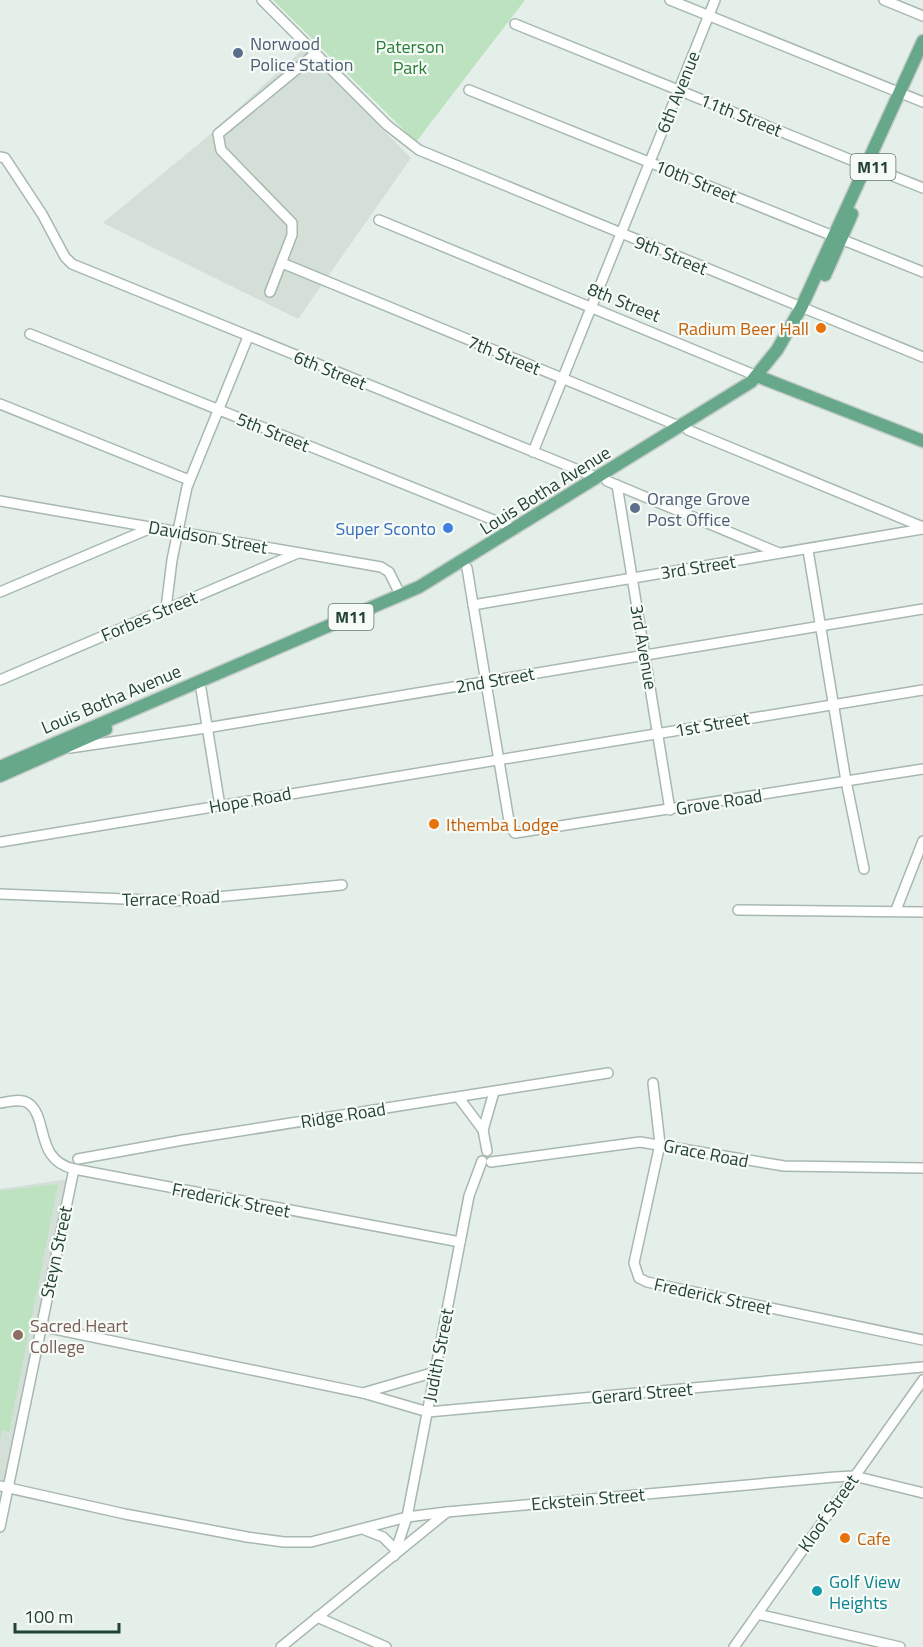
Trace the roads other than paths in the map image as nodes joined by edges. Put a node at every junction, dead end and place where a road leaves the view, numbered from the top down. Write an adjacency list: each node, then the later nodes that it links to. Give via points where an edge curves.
1 (262, 0): 9 (street, 9th Street)
2 (670, 0): 5 (street)
3 (715, 0): 5 (street, 6th Avenue)
4 (884, 0): 6 (street)
5 (709, 15): 12 (street, 6th Avenue); 13 (street)
6 (923, 16)
7 (515, 24): 12 (street, 11th Street)
8 (923, 41): 13 (main road, Louis Botha Avenue / M11)
9 (315, 54): 20 (street, 9th Street, via 387,125 419,150); 22 (street, via 218,134 221,150 292,223 292,236)
10 (923, 58): 13 (main road, Louis Botha Avenue / M11)
11 (469, 90): 16 (street, 10th Street)
12 (679, 90): 16 (street, 6th Avenue); 17 (street, 11th Street)
13 (903, 94): 14 (street); 17 (main road, Louis Botha Avenue / M11)
14 (923, 102)
15 (3, 158): 28 (street, 6th Street, via 42,214 65,257 80,269)
16 (650, 162): 20 (street, 6th Avenue); 21 (street, 10th Street)
17 (870, 167): 18 (street, 11th Street); 21 (main road, Louis Botha Avenue / M11)
18 (923, 188)
19 (379, 220): 25 (street, 8th Street)
20 (621, 234): 25 (street, 6th Avenue); 26 (street, 9th Street)
21 (837, 238): 23 (street, 10th Street); 26 (main road, Louis Botha Avenue / M11)
22 (282, 263): 24 (street); 31 (street, 7th Street)
23 (923, 272)
24 (270, 292)
25 (592, 308): 30 (street, 8th Street); 31 (street, 6th Avenue)
26 (805, 309): 29 (street, 9th Street); 30 (main road, Louis Botha Avenue / M11, via 785,352)
27 (30, 334): 33 (street, 5th Street)
28 (248, 337): 33 (street); 36 (street, 6th Street)
29 (923, 357)
30 (761, 377): 34 (main road, Louis Botha Avenue / M11); 35 (main road, 8th Street)
31 (563, 379): 34 (street, 7th Street); 36 (street, 6th Avenue)
32 (0, 404): 37 (street)
33 (218, 410): 37 (street); 44 (street, 5th Street)
34 (684, 428): 38 (main road, Louis Botha Avenue / M11); 43 (street, 7th Street)
35 (923, 441)
36 (533, 452): 38 (street, 6th Street)
37 (189, 480): 45 (street)
38 (607, 481): 44 (main road, Louis Botha Avenue / M11); 48 (street, 6th Street); 49 (main road, Louis Botha Avenue / M11); 50 (street, 3rd Avenue)
39 (0, 501): 40 (street, Davidson Street)
40 (12, 504): 41 (street); 42 (street, Davidson Street)
41 (0, 510)
42 (151, 528): 45 (street, Davidson Street); 51 (street)
43 (923, 528): 46 (street, 3rd Street)
44 (516, 529): 52 (main road, Louis Botha Avenue / M11)
45 (177, 532): 47 (street, Davidson Street); 54 (street)
46 (808, 550): 48 (street, 3rd Street); 56 (street)
47 (298, 553): 52 (street, Davidson Street, via 384,568); 54 (street, Forbes Street)
48 (781, 554): 50 (street, 3rd Street)
49 (467, 568): 53 (street); 60 (main road, Louis Botha Avenue / M11, via 422,594)
50 (632, 578): 53 (street, 3rd Street); 57 (street, 3rd Avenue)
51 (0, 592)
52 (401, 596): 67 (main road, Louis Botha Avenue / M11)
53 (473, 605): 59 (street)
54 (166, 608): 58 (street, Forbes Street)
55 (923, 609): 56 (street, 2nd Street)
56 (820, 626): 57 (street, 2nd Street); 62 (street)
57 (645, 656): 59 (street, 2nd Street); 64 (street, 3rd Avenue)
58 (0, 680)
59 (487, 682): 63 (street, 2nd Street); 66 (street)
60 (201, 689): 63 (street); 65 (main road, Louis Botha Avenue / M11)
61 (923, 690): 62 (street, 1st Street)
62 (833, 704): 64 (street, 1st Street); 70 (street)
63 (206, 728): 65 (street, 2nd Street); 71 (street)
64 (658, 733): 66 (street, 1st Street); 72 (street, 3rd Avenue)
65 (66, 748): 69 (main road, Louis Botha Avenue / M11)
66 (500, 759): 71 (street, Hope Road); 72 (street, Grove Road, via 510,827 515,833)
67 (0, 767)
68 (923, 769): 70 (street, Grove Road)
69 (0, 776)
70 (846, 781): 72 (street, Grove Road); 75 (street)
71 (220, 806): 74 (street, Hope Road)
72 (670, 810)
73 (923, 841): 79 (street)
74 (0, 842)
75 (864, 869)
76 (342, 885): 77 (street, Terrace Road, via 174,900)
77 (0, 894)
78 (738, 910): 79 (street)
79 (896, 910): 80 (street)
80 (923, 912)
81 (608, 1073): 83 (street, Ridge Road)
82 (653, 1083): 87 (street)
83 (494, 1092): 84 (street, Ridge Road); 86 (street)
84 (459, 1098): 86 (street); 88 (street, Ridge Road)
85 (0, 1103): 91 (street, via 28,1103 47,1148 58,1163)
86 (483, 1130): 89 (street, Judith Street, via 487,1151 482,1154)
87 (660, 1144): 89 (street, Grace Road, via 634,1142); 90 (street, Grace Road, via 784,1166); 94 (street, Frederick Street, via 634,1263 639,1278)
88 (78, 1159)
89 (487, 1162): 92 (street, Judith Street, via 470,1193)
90 (923, 1168)
91 (74, 1169): 92 (street, Frederick Street); 93 (street, Steyn Street)
92 (460, 1242): 96 (street, Judith Street)
93 (40, 1326): 98 (street, Gerard Street); 101 (street, Steyn Street)
94 (923, 1340)
95 (923, 1367): 99 (street, Gerard Street)
96 (435, 1372): 98 (street, Gerard Street); 99 (street, Judith Street)
97 (923, 1380): 100 (street, Kloof Street)
98 (363, 1393): 99 (street, Gerard Street)
99 (428, 1412): 104 (street, Judith Street)
100 (854, 1476): 102 (street, Eckstein Street); 103 (street, Eckstein Street); 108 (street, Kloof Street)
101 (4, 1487): 105 (street, Steyn Street); 106 (street, Eckstein Street, via 198,1522 284,1542 311,1542)
102 (923, 1493)
103 (447, 1512): 104 (street, Eckstein Street); 107 (street)
104 (407, 1517): 106 (street, Eckstein Street); 107 (street, Judith Street)
105 (0, 1527)
106 (364, 1530): 107 (street, via 383,1537)
107 (395, 1553): 109 (street)
108 (757, 1614): 112 (street, Kloof Street); 113 (street)
109 (317, 1617): 110 (street); 111 (street)
110 (382, 1646)
111 (281, 1647)
112 (734, 1647)
113 (900, 1647)

